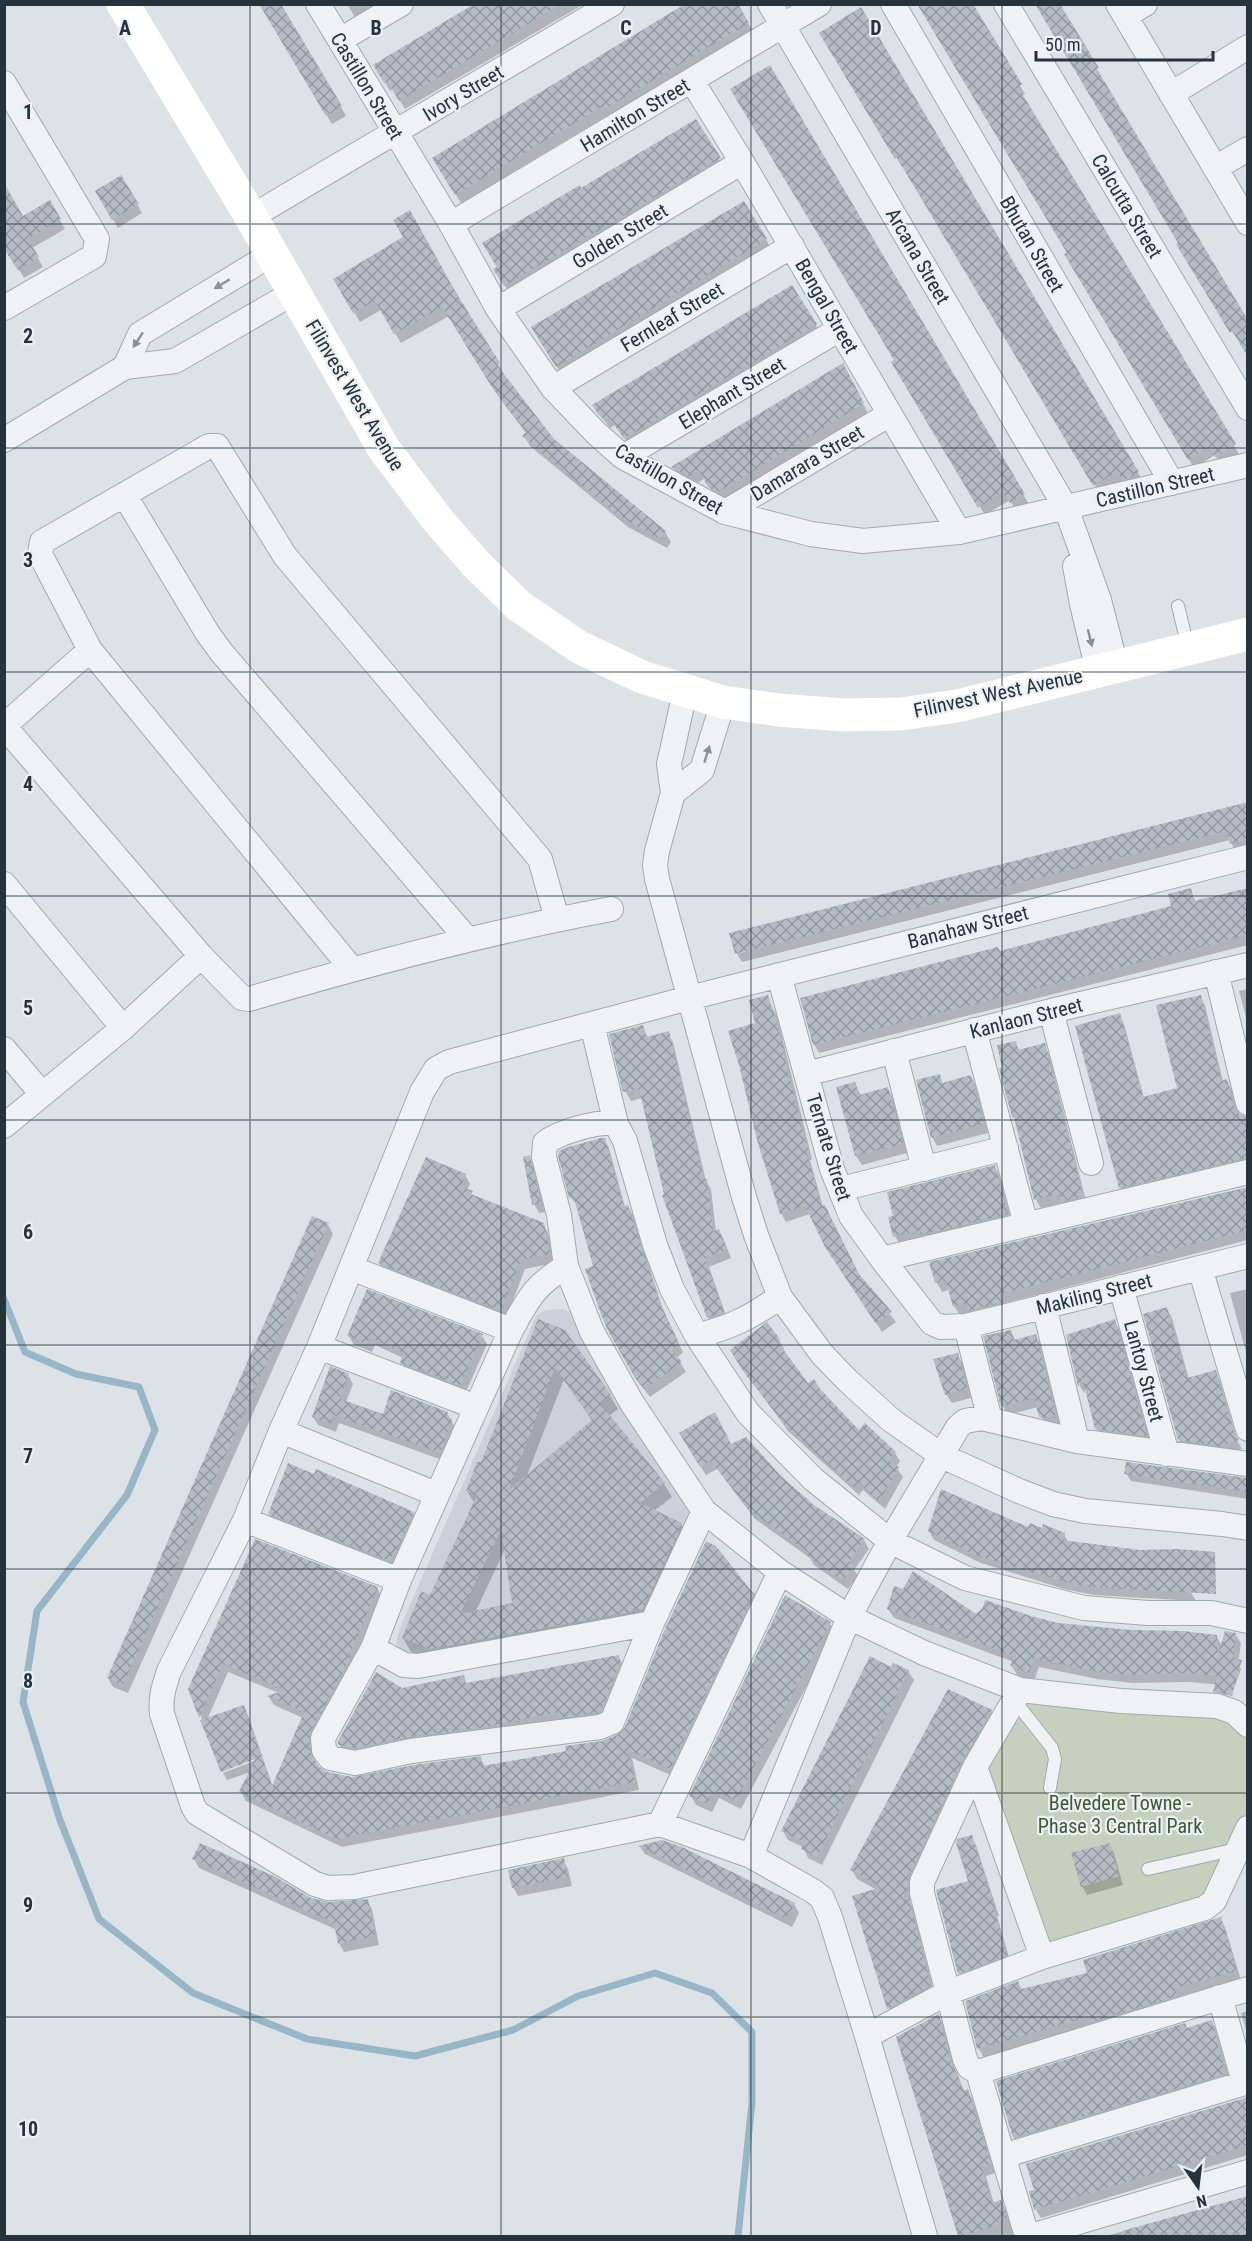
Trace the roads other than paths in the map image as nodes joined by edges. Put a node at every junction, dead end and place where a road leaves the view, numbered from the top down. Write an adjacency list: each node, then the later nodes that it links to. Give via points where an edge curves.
1 (123, 4): 20 (street, Filinvest West Avenue)
2 (318, 4): 11 (street, Castillon Street)
3 (401, 4): 11 (street)
4 (612, 4): 16 (street, Ivory Street)
5 (770, 4): 10 (street, Arcana Street)
6 (819, 4): 10 (street, Hamilton Street)
7 (893, 4): 36 (street, Bhutan Street)
8 (1006, 4): 31 (street, Calcutta Street)
9 (1130, 8): 15 (street)
10 (783, 27): 13 (street, Hamilton Street); 38 (street, Arcana Street)
11 (340, 40): 16 (street, Castillon Street)
12 (1248, 47): 15 (street)
13 (692, 81): 18 (street, Bengal Street); 22 (street, Hamilton Street)
14 (4, 83): 26 (street, via 97,238 94,256)
15 (1171, 94): 19 (street)
16 (394, 133): 20 (street, Ivory Street); 22 (street, Castillon Street)
17 (1248, 149): 19 (street)
18 (742, 162): 23 (street, Bengal Street); 27 (street, Golden Street)
19 (1215, 168): 21 (street)
20 (251, 217): 24 (street, Filinvest West Avenue)
21 (1248, 223)
22 (451, 224): 27 (street, Castillon Street)
23 (792, 246): 28 (street, Bengal Street); 30 (street, Fernleaf Street)
24 (272, 254): 25 (street, Filinvest West Avenue); 29 (street, one-way to 29, via 140,334)
25 (293, 293): 29 (street, via 175,361); 46 (street, Filinvest West Avenue, via 384,449 475,563 519,606 579,647)
26 (7, 302)
27 (498, 309): 30 (street, Castillon Street)
28 (840, 329): 32 (street, Bengal Street); 34 (street, Elephant Street)
29 (124, 367): 33 (street)
30 (553, 388): 34 (street, Castillon Street)
31 (1248, 408)
32 (890, 414): 39 (street, Damarara Street); 40 (street, Bengal Street)
33 (4, 440)
34 (623, 457): 39 (street, Castillon Street)
35 (1248, 465): 36 (street, Castillon Street)
36 (1172, 483): 38 (street, Castillon Street)
37 (125, 496): 44 (street, via 42,542 40,554); 53 (street, via 209,446 218,446 285,556 540,859); 54 (street, via 222,653)
38 (1066, 507): 40 (street, Castillon Street); 45 (street, via 1082,604)
39 (725, 512): 40 (street, Castillon Street, via 811,534 863,541)
40 (959, 532)
41 (1178, 606): 43 (lane)
42 (1248, 634): 43 (street, Filinvest West Avenue)
43 (1188, 648): 45 (street, Filinvest West Avenue)
44 (90, 650): 48 (street); 57 (street)
45 (1107, 668): 47 (street, Filinvest West Avenue, via 957,706 901,714 843,715)
46 (685, 692): 47 (street, Filinvest West Avenue); 49 (street, via 669,764)
47 (723, 702): 49 (street, one-way to 47, via 702,770)
48 (4, 726): 55 (street)
49 (673, 793): 60 (street, via 655,865)
50 (1248, 857): 59 (street, Banahaw Street)
51 (4, 884): 63 (street)
52 (611, 909): 53 (street)
53 (557, 920): 54 (street)
54 (468, 940): 57 (street)
55 (201, 956): 57 (street, via 242,998 249,999); 63 (street)
56 (1248, 965): 58 (street, Kanlaon Street)
57 (352, 969)
58 (1216, 972): 61 (street, Kanlaon Street); 69 (street)
59 (779, 975): 60 (street, Banahaw Street); 67 (street, Ternate Street)
60 (689, 998): 62 (street, Banahaw Street); 84 (street, via 744,1197)
61 (1051, 1011): 64 (street, Kanlaon Street); 73 (street)
62 (592, 1024): 70 (street); 81 (street, Banahaw Street, via 449,1062 436,1069 422,1092)
63 (123, 1028): 68 (street)
64 (974, 1030): 66 (street, Kanlaon Street); 72 (street)
65 (4, 1049): 68 (street)
66 (894, 1051): 67 (street, Kanlaon Street); 74 (street)
67 (806, 1074): 76 (street, Ternate Street)
68 (42, 1094): 71 (street)
69 (1248, 1103)
70 (616, 1124): 80 (street, via 597,1124 545,1143 544,1157 559,1215); 89 (street, via 625,1141 655,1245 672,1289)
71 (4, 1126)
72 (1006, 1148): 74 (street); 77 (street)
73 (1091, 1163)
74 (924, 1169): 76 (street)
75 (1248, 1172): 77 (street)
76 (841, 1190): 79 (street, Ternate Street, via 851,1216)
77 (1026, 1225): 79 (street)
78 (1248, 1257): 82 (street, Makiling Street)
79 (882, 1259): 87 (street, Ternate Street, via 925,1316)
80 (566, 1266): 88 (street, via 532,1291); 100 (street, via 592,1332 632,1403)
81 (351, 1268): 88 (street); 90 (street)
82 (1200, 1268): 83 (street, Makiling Street); 93 (street)
83 (1122, 1287): 85 (street, Makiling Street); 96 (street, Lantoy Street)
84 (780, 1298): 89 (street, via 728,1328); 97 (street, via 847,1380 891,1420)
85 (1044, 1306): 86 (street, Makiling Street); 95 (street)
86 (966, 1326): 87 (street, Makiling Street); 92 (street)
87 (941, 1327)
88 (511, 1330): 91 (street)
89 (697, 1336): 103 (street, via 748,1413 813,1479)
90 (319, 1347): 91 (street); 94 (street)
91 (476, 1407): 99 (street)
92 (990, 1420): 95 (street); 97 (street, via 965,1421)
93 (1248, 1429)
94 (281, 1431): 99 (street); 101 (street)
95 (1077, 1442): 96 (street)
96 (1167, 1454): 98 (street)
97 (942, 1456): 102 (street, via 1053,1504 1085,1511); 103 (street)
98 (1248, 1464)
99 (436, 1494): 105 (street)
100 (704, 1511): 104 (street); 108 (street)
101 (245, 1520): 105 (street); 114 (street, via 169,1671 161,1701 193,1806 203,1818 302,1879 341,1889)
102 (1248, 1528)
103 (890, 1541): 106 (street); 107 (street, via 965,1578 1084,1608 1211,1613)
104 (780, 1572): 106 (street); 114 (street)
105 (399, 1580): 109 (street)
106 (849, 1617): 110 (street); 116 (street)
107 (1248, 1621)
108 (652, 1623): 109 (street, via 418,1666 404,1665); 109 (street, via 612,1722 600,1728 411,1751 355,1763 330,1758 324,1750 323,1738)
109 (373, 1648)
110 (1017, 1695): 111 (street, via 1217,1706 1234,1712); 112 (street); 113 (lane, via 1052,1748 1055,1760)
111 (1248, 1725)
112 (975, 1767): 118 (street); 120 (street, via 922,1882)
113 (1050, 1788)
114 (660, 1824): 116 (street)
115 (1245, 1843): 117 (lane); 118 (street, via 1214,1901 1205,1908)
116 (751, 1856): 122 (street, via 822,1898)
117 (1148, 1869)
118 (1042, 1958): 120 (street)
119 (1248, 1989): 121 (street)
120 (947, 1993): 122 (street); 123 (street, via 965,2059)
121 (1220, 1997): 123 (street); 124 (street)
122 (867, 2036): 127 (street)
123 (978, 2072): 125 (street)
124 (1246, 2082): 125 (street)
125 (1003, 2156): 128 (street)
126 (1248, 2172): 128 (street)
127 (925, 2236)
128 (1029, 2236)

